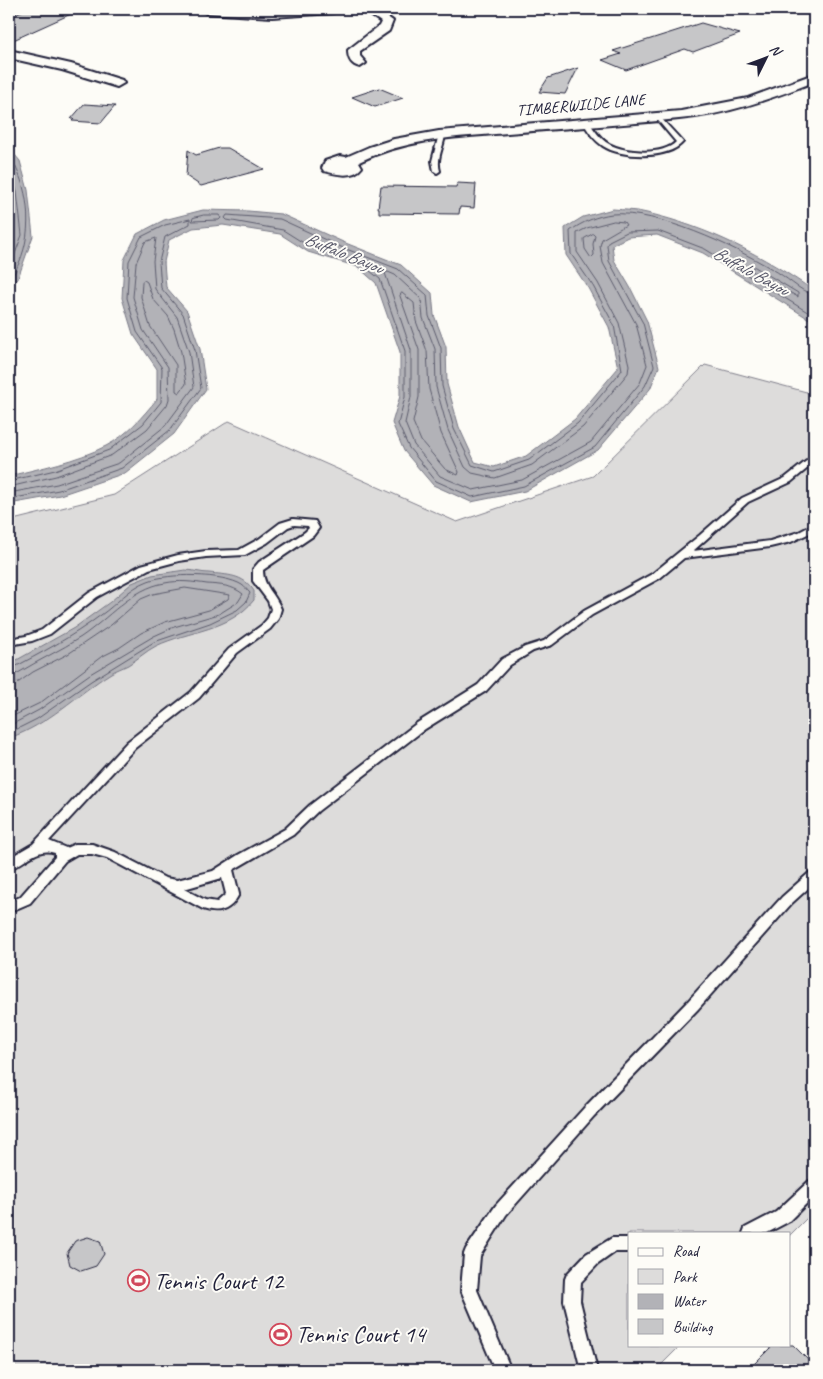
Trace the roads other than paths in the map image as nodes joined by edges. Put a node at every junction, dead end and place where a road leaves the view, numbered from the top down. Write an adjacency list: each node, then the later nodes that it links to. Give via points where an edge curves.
1 (206, 9): 2 (street, via 272,12)
2 (333, 9)
3 (368, 9): 5 (street, via 387,21 385,28 354,50 354,57)
4 (9, 54): 7 (street)
5 (360, 63)
6 (814, 78): 8 (street, TIMBERWILDE LANE, via 751,101 681,115)
7 (117, 83)
8 (658, 116): 9 (street, TIMBERWILDE LANE); 9 (lane, via 680,142 664,152 607,146)
9 (586, 122): 10 (street, TIMBERWILDE LANE)
10 (442, 134): 11 (street, TIMBERWILDE LANE, via 392,143); 12 (lane, via 442,144 435,156)
11 (349, 161)
12 (438, 171)
13 (814, 458): 16 (lane, via 788,480 744,500)
14 (814, 527): 16 (lane, via 778,542)
15 (243, 552): 17 (lane); 17 (lane, via 284,525 312,523 314,528 309,534); 18 (lane, via 187,556 145,567 92,595 46,632)
16 (684, 555): 22 (lane, via 648,581 588,613 548,643 506,662 482,688 421,726 314,808 289,832)
17 (263, 564): 19 (lane, via 258,569 258,581 273,601 276,609 273,619 233,651 195,695 131,745)
18 (9, 642)
19 (37, 847): 20 (lane, via 50,846 61,850); 21 (lane)
20 (61, 858): 24 (lane, via 75,849 92,849 111,855); 25 (lane, via 25,900)
21 (9, 864)
22 (226, 868): 24 (lane, via 194,882 177,885); 24 (lane, via 233,894 219,907 211,907)
23 (814, 876): 29 (lane, via 787,900 693,1006 589,1112 501,1210 472,1254 469,1290)
24 (162, 882)
25 (9, 907)
26 (814, 1186): 27 (lane, via 782,1216)
27 (754, 1232)
28 (628, 1245): 30 (lane, via 612,1245 592,1259 573,1279 572,1301)
29 (503, 1370)
30 (588, 1370)

